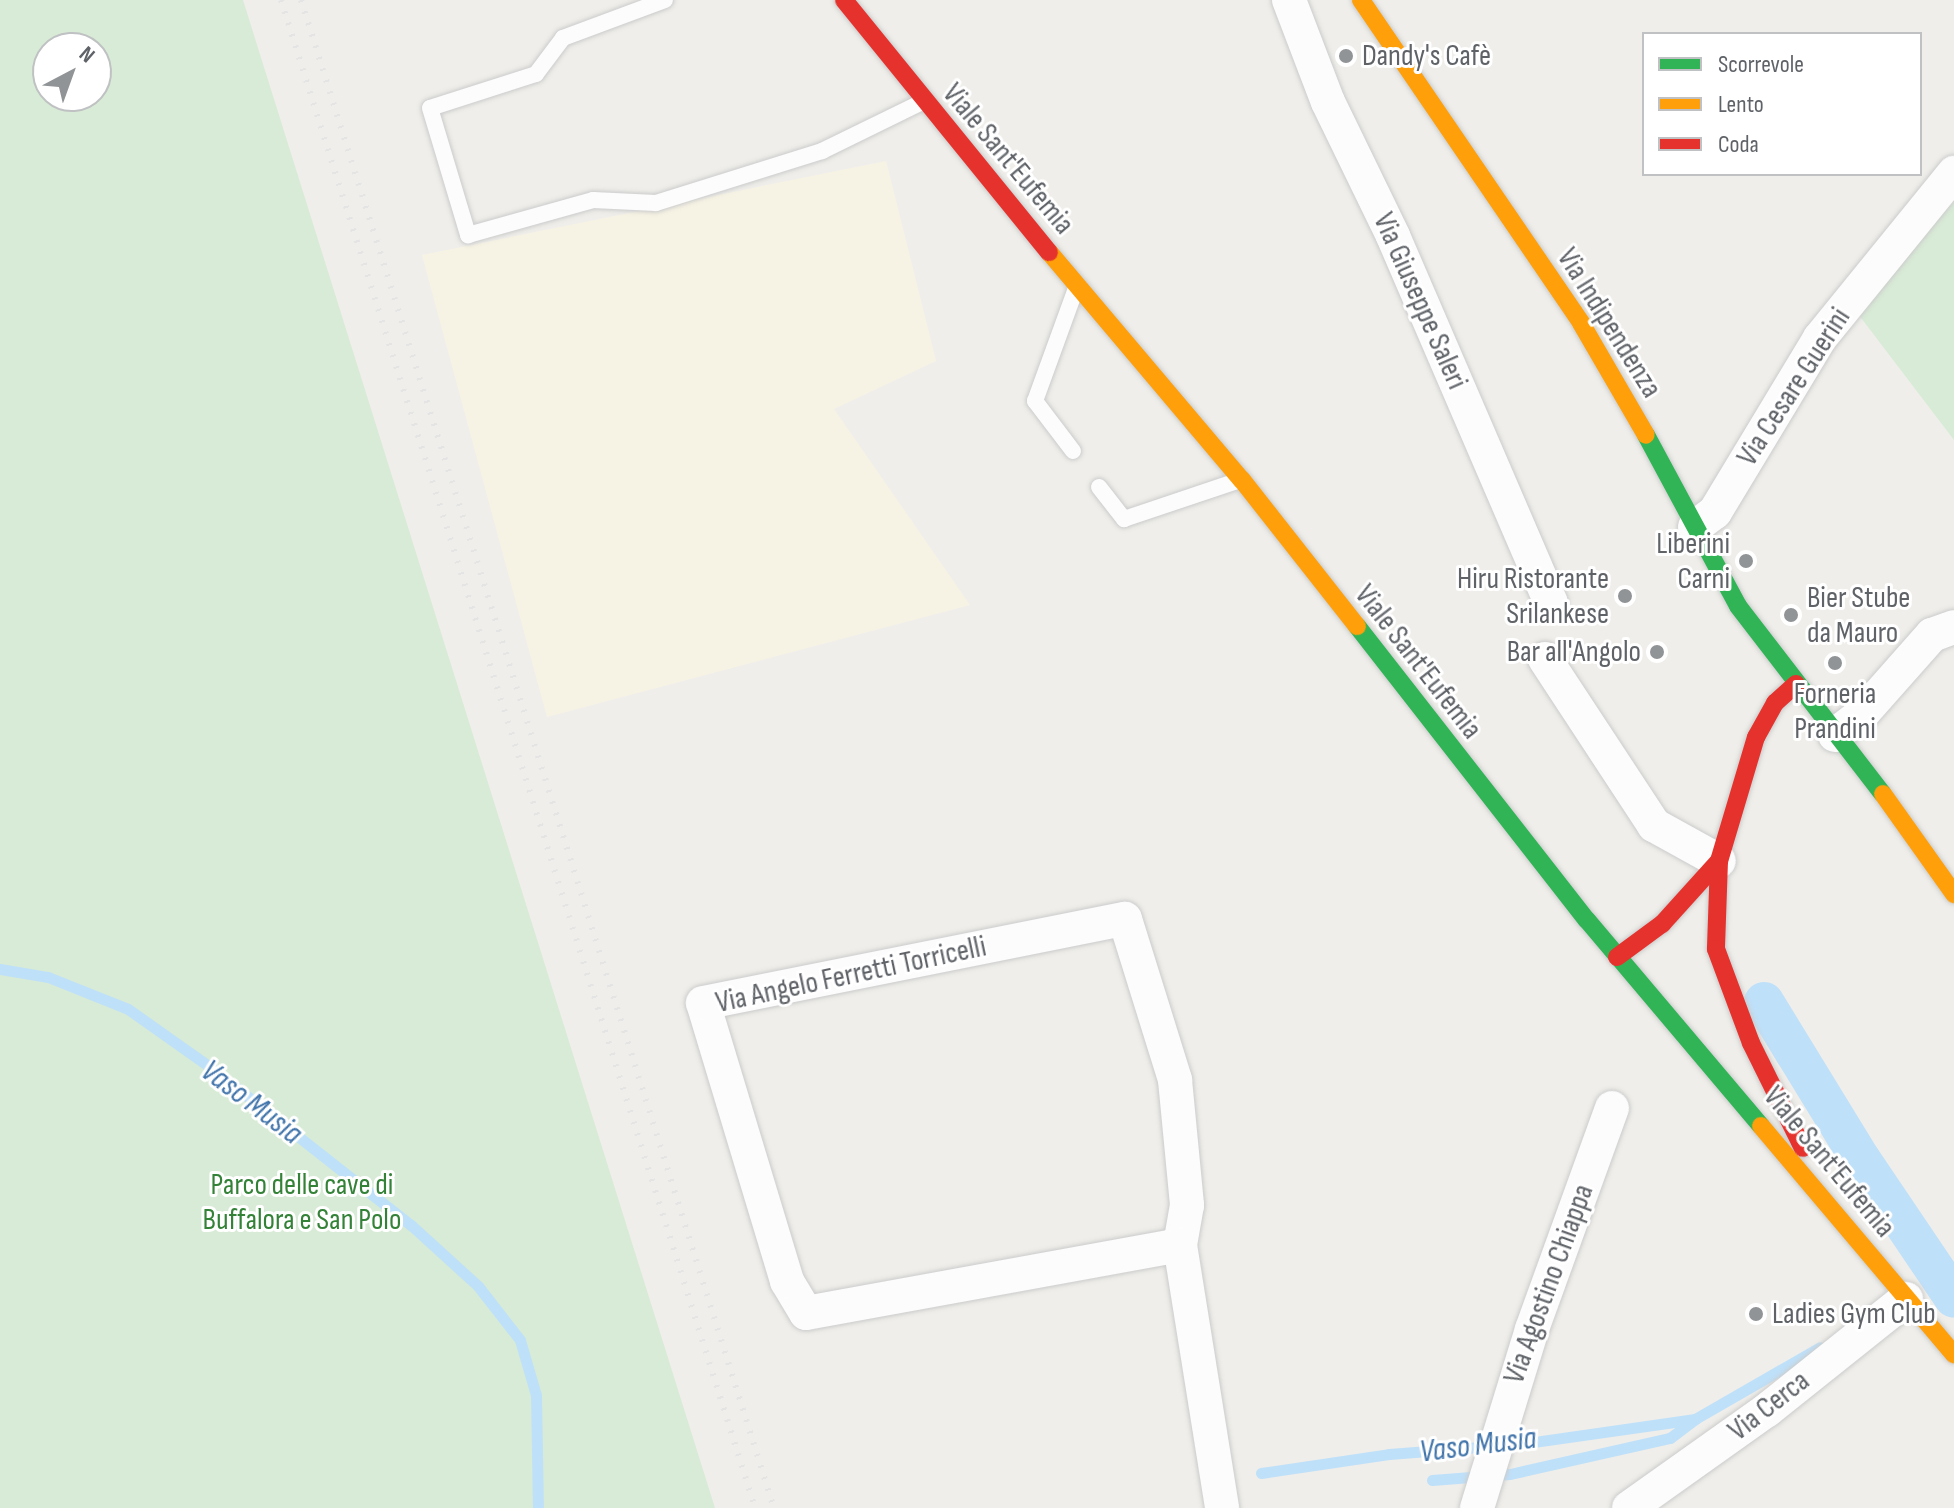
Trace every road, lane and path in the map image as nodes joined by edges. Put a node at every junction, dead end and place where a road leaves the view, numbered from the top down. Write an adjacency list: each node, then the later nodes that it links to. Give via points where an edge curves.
1 (665, 0): 5 (lane, via 563,38 536,74 430,108 468,235 593,200 656,203 822,151)
2 (844, 0): 5 (street, Viale Sant'Eufemia)
3 (1289, 0): 12 (street, Via Giuseppe Saleri, via 1328,102 1393,236)
4 (1361, 0): 11 (street, Via Indipendenza, via 1581,323)
5 (924, 101): 7 (street, Viale Sant'Eufemia)
6 (1954, 173): 11 (street, Via Cesare Guerini, via 1820,338 1715,512)
7 (1077, 286): 8 (lane, via 1035,401); 9 (street, Viale Sant'Eufemia)
8 (1073, 451)
9 (1242, 480): 10 (lane, via 1124,519); 19 (street, Viale Sant'Eufemia)
10 (1099, 487)
11 (1695, 527): 15 (street, Via Indipendenza, via 1738,606)
12 (1551, 602)
13 (1954, 627): 16 (street, via 1932,635 1862,714)
14 (1545, 659): 17 (street, via 1654,825)
15 (1796, 684): 16 (street, Via Indipendenza); 17 (street, via 1775,703 1756,737)
16 (1835, 735): 18 (street, Via Indipendenza, via 1921,843)
17 (1719, 861): 19 (street, via 1662,924); 21 (street, via 1716,949 1751,1043)
18 (1954, 894)
19 (1617, 957): 21 (street, Viale Sant'Eufemia)
20 (1612, 1108): 26 (street, Via Agostino Chiappa, via 1500,1422)
21 (1833, 1207): 23 (street, Viale Sant'Eufemia)
22 (1180, 1245): 22 (street, Via Angelo Ferretti Torricelli, via 1187,1205 1175,1080 1125,919 703,1003 787,1281 806,1313); 25 (street, Via Angelo Ferretti Torricelli)
23 (1906, 1299): 24 (street, Viale Sant'Eufemia); 27 (street, Via Cerca, via 1767,1410)
24 (1954, 1354)
25 (1222, 1508)
26 (1477, 1508)
27 (1629, 1508)

